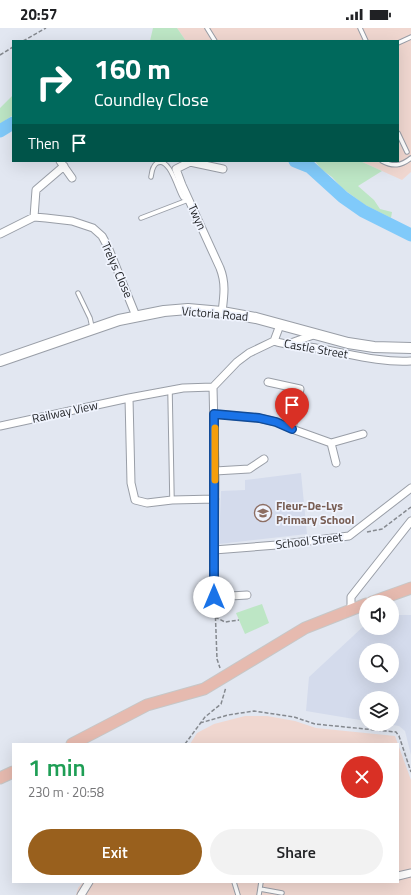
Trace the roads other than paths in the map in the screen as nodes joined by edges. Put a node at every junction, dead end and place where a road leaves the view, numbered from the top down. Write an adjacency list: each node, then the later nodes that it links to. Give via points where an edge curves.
1 (207, 28): 4 (lane)
2 (360, 28): 5 (lane)
3 (411, 37): 6 (lane)
4 (214, 40)
5 (366, 40)
6 (399, 43)
7 (399, 135): 8 (lane)
8 (407, 152)
9 (411, 158): 13 (lane, via 398,166)
10 (384, 162): 13 (lane)
11 (392, 162): 13 (lane)
12 (62, 164): 16 (street); 18 (street, via 36,190)
13 (394, 165)
14 (223, 169): 17 (street, Twyn, via 190,162 176,169)
15 (151, 177): 17 (lane, via 155,166 163,163 170,168 180,194 183,198)
16 (72, 178)
17 (189, 199): 19 (lane); 22 (street, Twyn, via 224,278)
18 (34, 217): 20 (street); 23 (street, Trelys Close, via 72,221 93,228 102,236)
19 (141, 218)
20 (0, 234)
21 (78, 293): 25 (lane)
22 (222, 312): 23 (main road, Victoria Road, via 188,309); 24 (main road, Victoria Road)
23 (136, 316): 25 (main road, Victoria Road)
24 (280, 324): 26 (main road, Victoria Road); 27 (street)
25 (92, 328): 31 (main road, Victoria Road)
26 (316, 334): 28 (street); 29 (main road, Victoria Road, via 374,347)
27 (274, 341): 28 (street, Castle Street); 33 (street, Castle Street, via 249,352)
28 (289, 344): 30 (street, Castle Street, via 358,356)
29 (411, 348)
30 (411, 361)
31 (0, 362)
32 (268, 382): 38 (street, via 300,389)
33 (213, 387): 34 (street, Railway View); 36 (street)
34 (170, 390): 35 (street, Railway View); 46 (lane)
35 (129, 398): 37 (street, Railway View); 46 (street, via 131,482 135,500 147,503)
36 (214, 414): 38 (street, via 259,418); 43 (street)
37 (0, 426)
38 (292, 429): 40 (street)
39 (363, 434): 40 (street)
40 (331, 443): 42 (street)
41 (264, 459): 43 (street, via 249,469)
42 (336, 463)
43 (215, 471): 45 (street)
44 (411, 488): 48 (street, School Street, via 349,536)
45 (215, 499): 46 (street); 48 (street)
46 (172, 500)
47 (411, 521): 53 (street, via 351,597)
48 (214, 550): 50 (street, via 214,597)
49 (411, 588): 51 (main road)
50 (246, 595)
51 (392, 595)
52 (359, 607): 53 (main road)
53 (351, 610): 54 (main road, via 305,628 204,689 147,705)
54 (74, 743)
55 (12, 772): 56 (main road)
56 (0, 778)
57 (411, 873): 58 (street)
58 (399, 876)
59 (88, 883): 64 (street)
60 (234, 883): 65 (lane)
61 (261, 883): 62 (lane)
62 (260, 890): 63 (lane); 66 (lane)
63 (282, 893)
64 (81, 895)
65 (238, 895)
66 (259, 895)

